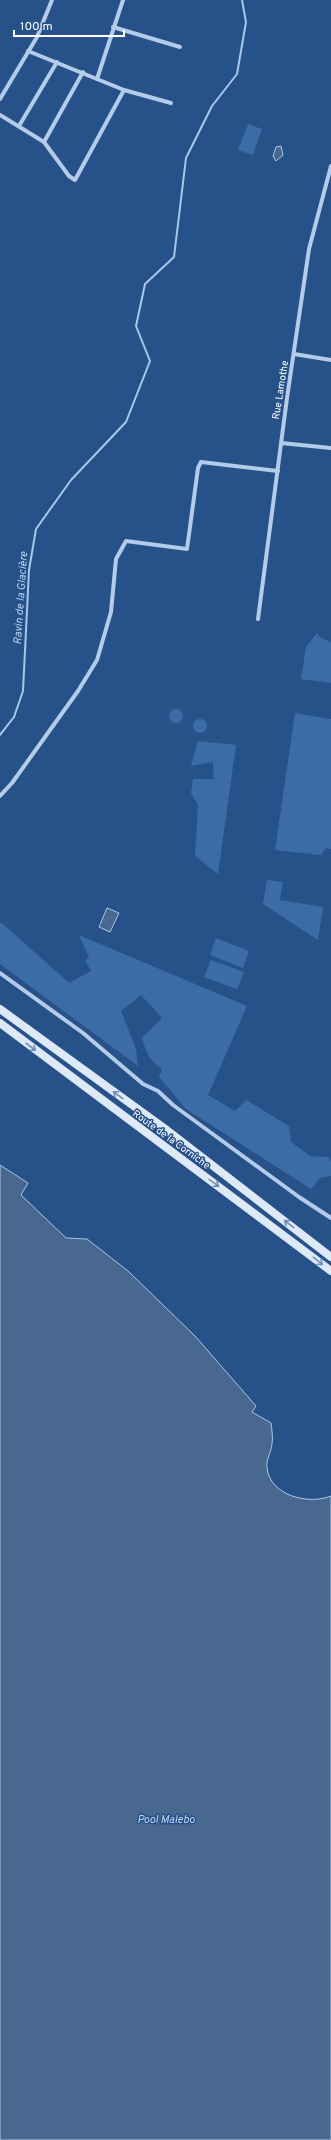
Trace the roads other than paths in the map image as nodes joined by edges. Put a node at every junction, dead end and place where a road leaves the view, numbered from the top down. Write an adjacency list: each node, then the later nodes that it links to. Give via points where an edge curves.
1 (52, 0): 5 (street, via 37,37)
2 (123, 0): 3 (street)
3 (113, 27): 4 (street); 8 (street)
4 (180, 47)
5 (28, 51): 6 (street); 10 (street)
6 (56, 62): 7 (street); 13 (street)
7 (83, 72): 8 (street); 14 (street)
8 (97, 79): 9 (street)
9 (124, 90): 11 (street); 14 (street, via 75,180 69,176)
10 (0, 99)
11 (171, 103)
12 (0, 115): 13 (street)
13 (19, 126): 14 (street)
14 (44, 142)
15 (331, 166): 16 (street, Rue Lamothe, via 309,248)
16 (294, 354): 17 (street); 18 (street, Rue Lamothe)
17 (331, 360)
18 (281, 443): 19 (street); 20 (street, Rue Lamothe)
19 (331, 448)
20 (278, 471): 21 (street, Rue Lamothe); 22 (street, via 202,462 198,468 187,548 126,541 116,559 111,612 97,660 60,716)
21 (258, 619)
22 (0, 796)
23 (0, 973): 26 (street, via 83,1033 143,1084 158,1091 173,1105)
24 (0, 1009): 27 (main road, Route de la Corniche, one-way to 24, via 164,1128)
25 (0, 1023): 28 (main road, Route de la Corniche, one-way to 28)
26 (331, 1218)
27 (331, 1257)
28 (331, 1271)

